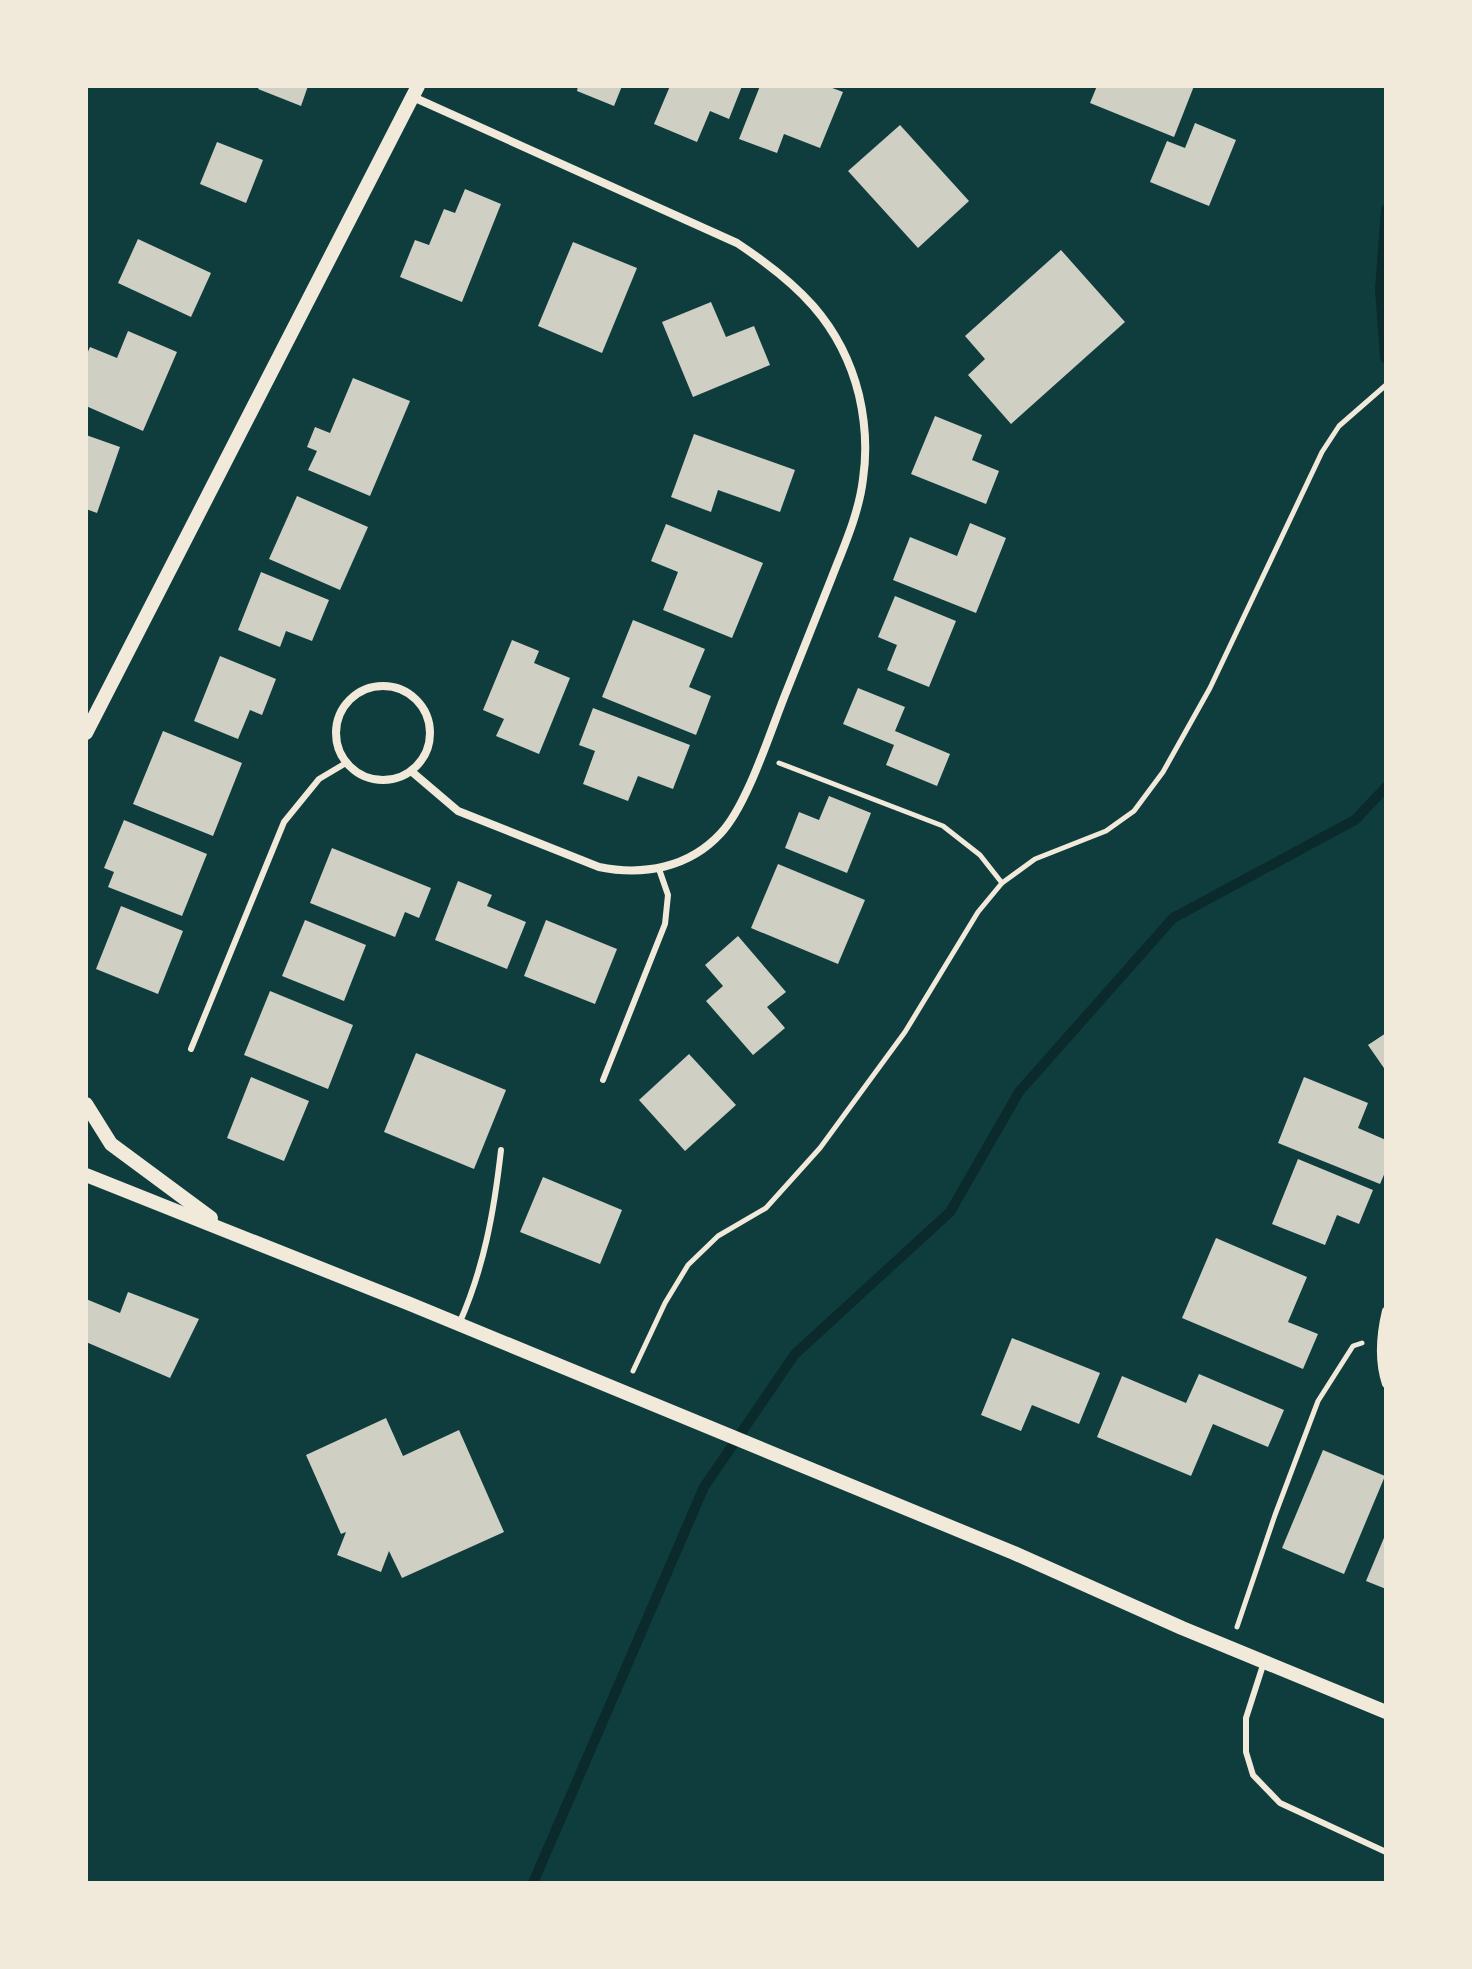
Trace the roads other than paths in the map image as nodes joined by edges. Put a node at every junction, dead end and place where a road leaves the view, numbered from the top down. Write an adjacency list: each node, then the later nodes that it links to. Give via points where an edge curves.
1 (415, 92): 2 (street); 5 (street, via 737,243 780,272 817,309 845,353 859,396 863,482 850,531 736,814 703,849)
2 (86, 733)
3 (346, 763): 4 (street, via 370,779 399,778); 4 (street, via 338,749 337,717 357,692 388,685 417,699 426,712 429,744); 6 (lane, via 319,779 284,822)
4 (411, 771): 5 (street, via 458,811 599,867 623,872)
5 (659, 869): 7 (lane, via 668,895 665,924)
6 (191, 1049)
7 (603, 1080)
8 (86, 1104): 11 (street, via 111,1144)
9 (501, 1150): 13 (lane, via 476,1286)
10 (86, 1175): 11 (street)
11 (228, 1230): 13 (street)
12 (1386, 1311): 14 (street, via 1381,1334)
13 (459, 1324): 15 (street)
14 (1386, 1384)
15 (1264, 1662): 16 (street); 17 (lane, via 1246,1718 1246,1752 1253,1775 1280,1803)
16 (1386, 1712)
17 (1386, 1852)

